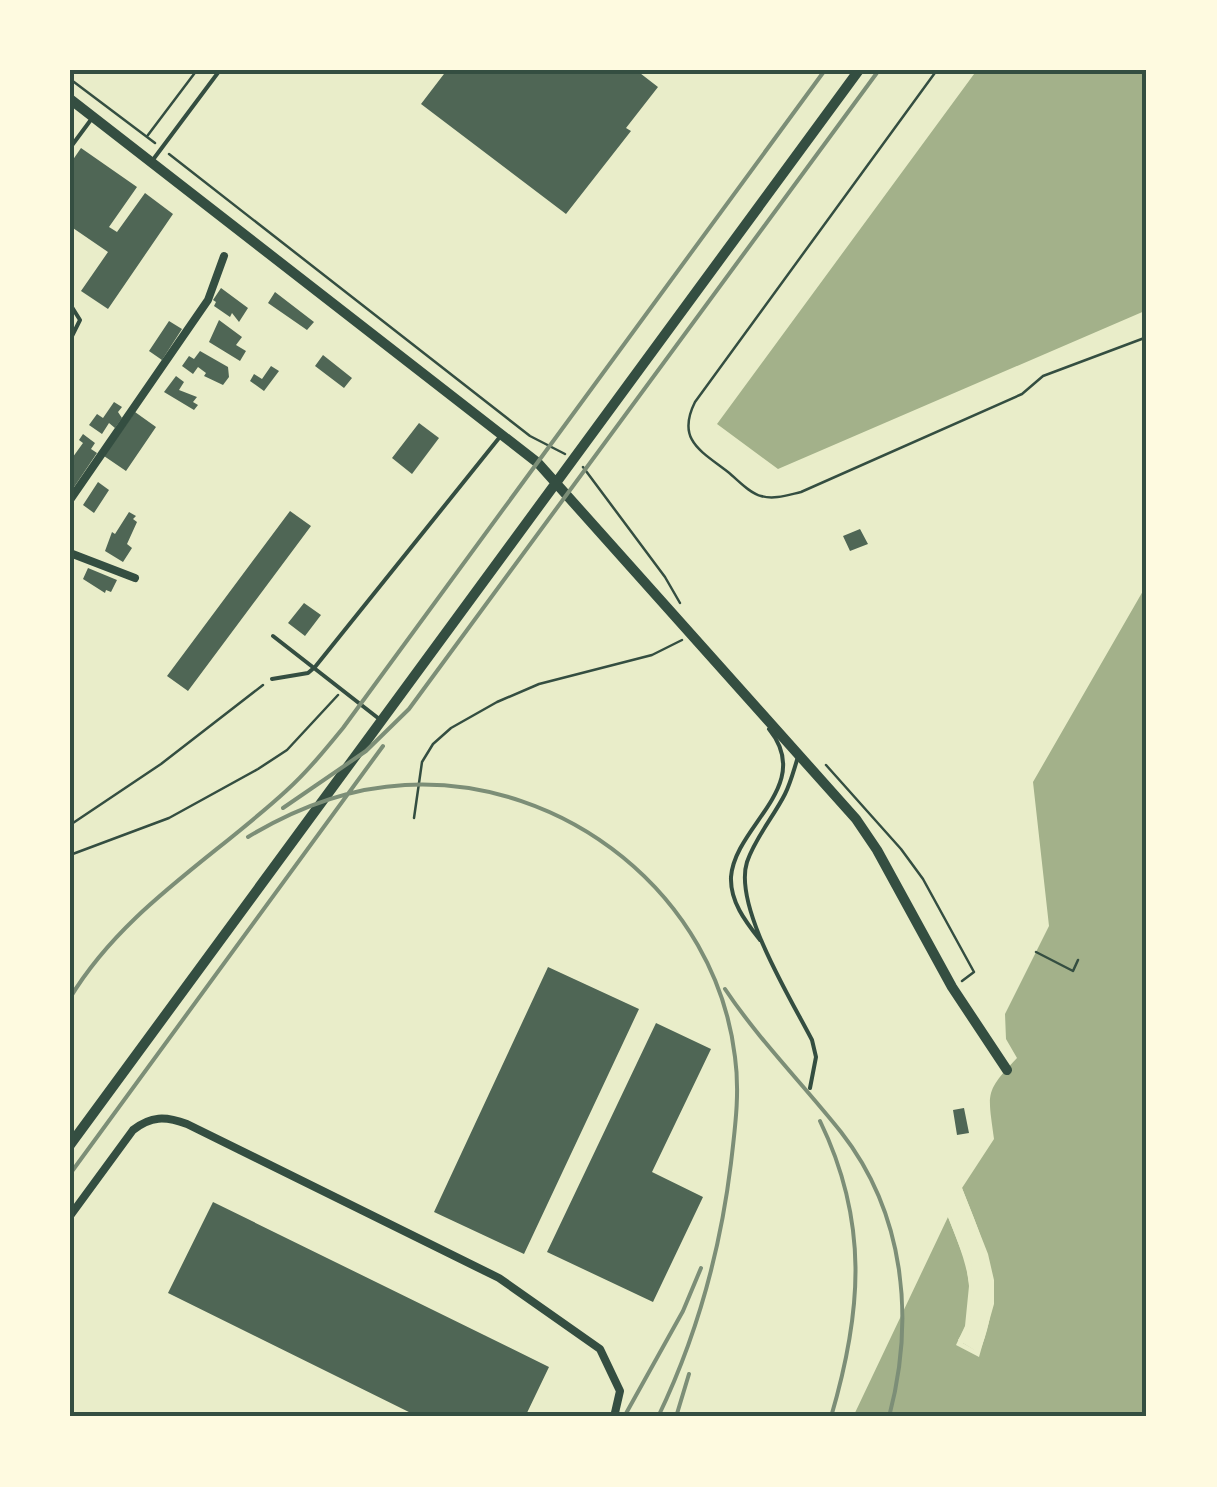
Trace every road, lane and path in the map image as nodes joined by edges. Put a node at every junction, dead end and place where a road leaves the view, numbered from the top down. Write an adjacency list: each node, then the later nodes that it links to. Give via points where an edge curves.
1 (196, 70): 8 (path)
2 (220, 70): 10 (lane)
3 (859, 70): 17 (street)
4 (937, 70): 14 (path, via 695,402 687,427 694,446 757,495 801,492 1022,394 1043,376)
5 (70, 80): 8 (path)
6 (70, 99): 7 (street)
7 (94, 117): 9 (lane); 11 (street)
8 (147, 136): 10 (path)
9 (70, 148)
10 (162, 148): 11 (lane); 17 (path, via 530,436)
11 (152, 162): 16 (street)
12 (224, 256): 19 (street, via 208,300)
13 (70, 304): 15 (lane, via 80,320)
14 (1147, 337)
15 (70, 340)
16 (502, 434): 18 (street); 24 (lane)
17 (575, 461): 18 (street)
18 (558, 484): 22 (street); 28 (street)
19 (70, 500)
20 (70, 552): 21 (street)
21 (135, 578)
22 (692, 634): 27 (street); 30 (path, via 652,655 516,693 451,728 422,762)
23 (273, 636): 24 (lane)
24 (315, 667): 25 (lane); 26 (lane)
25 (272, 679): 31 (path)
26 (342, 691): 28 (lane); 32 (path, via 287,750 258,769 169,818)
27 (748, 695): 29 (street); 33 (lane, via 775,737 783,770 731,876 742,916)
28 (382, 720): 38 (street)
29 (800, 753): 33 (lane, via 744,874); 36 (street, via 877,850 952,987)
30 (414, 818)
31 (70, 825)
32 (70, 855)
33 (762, 943): 37 (lane, via 812,1040)
34 (1036, 952): 35 (path, via 1073,971)
35 (1078, 960)
36 (1007, 1070)
37 (810, 1088)
38 (70, 1146)
39 (70, 1216): 40 (street, via 133,1130 158,1117 187,1124 499,1278 600,1349 620,1392)
40 (614, 1417)

